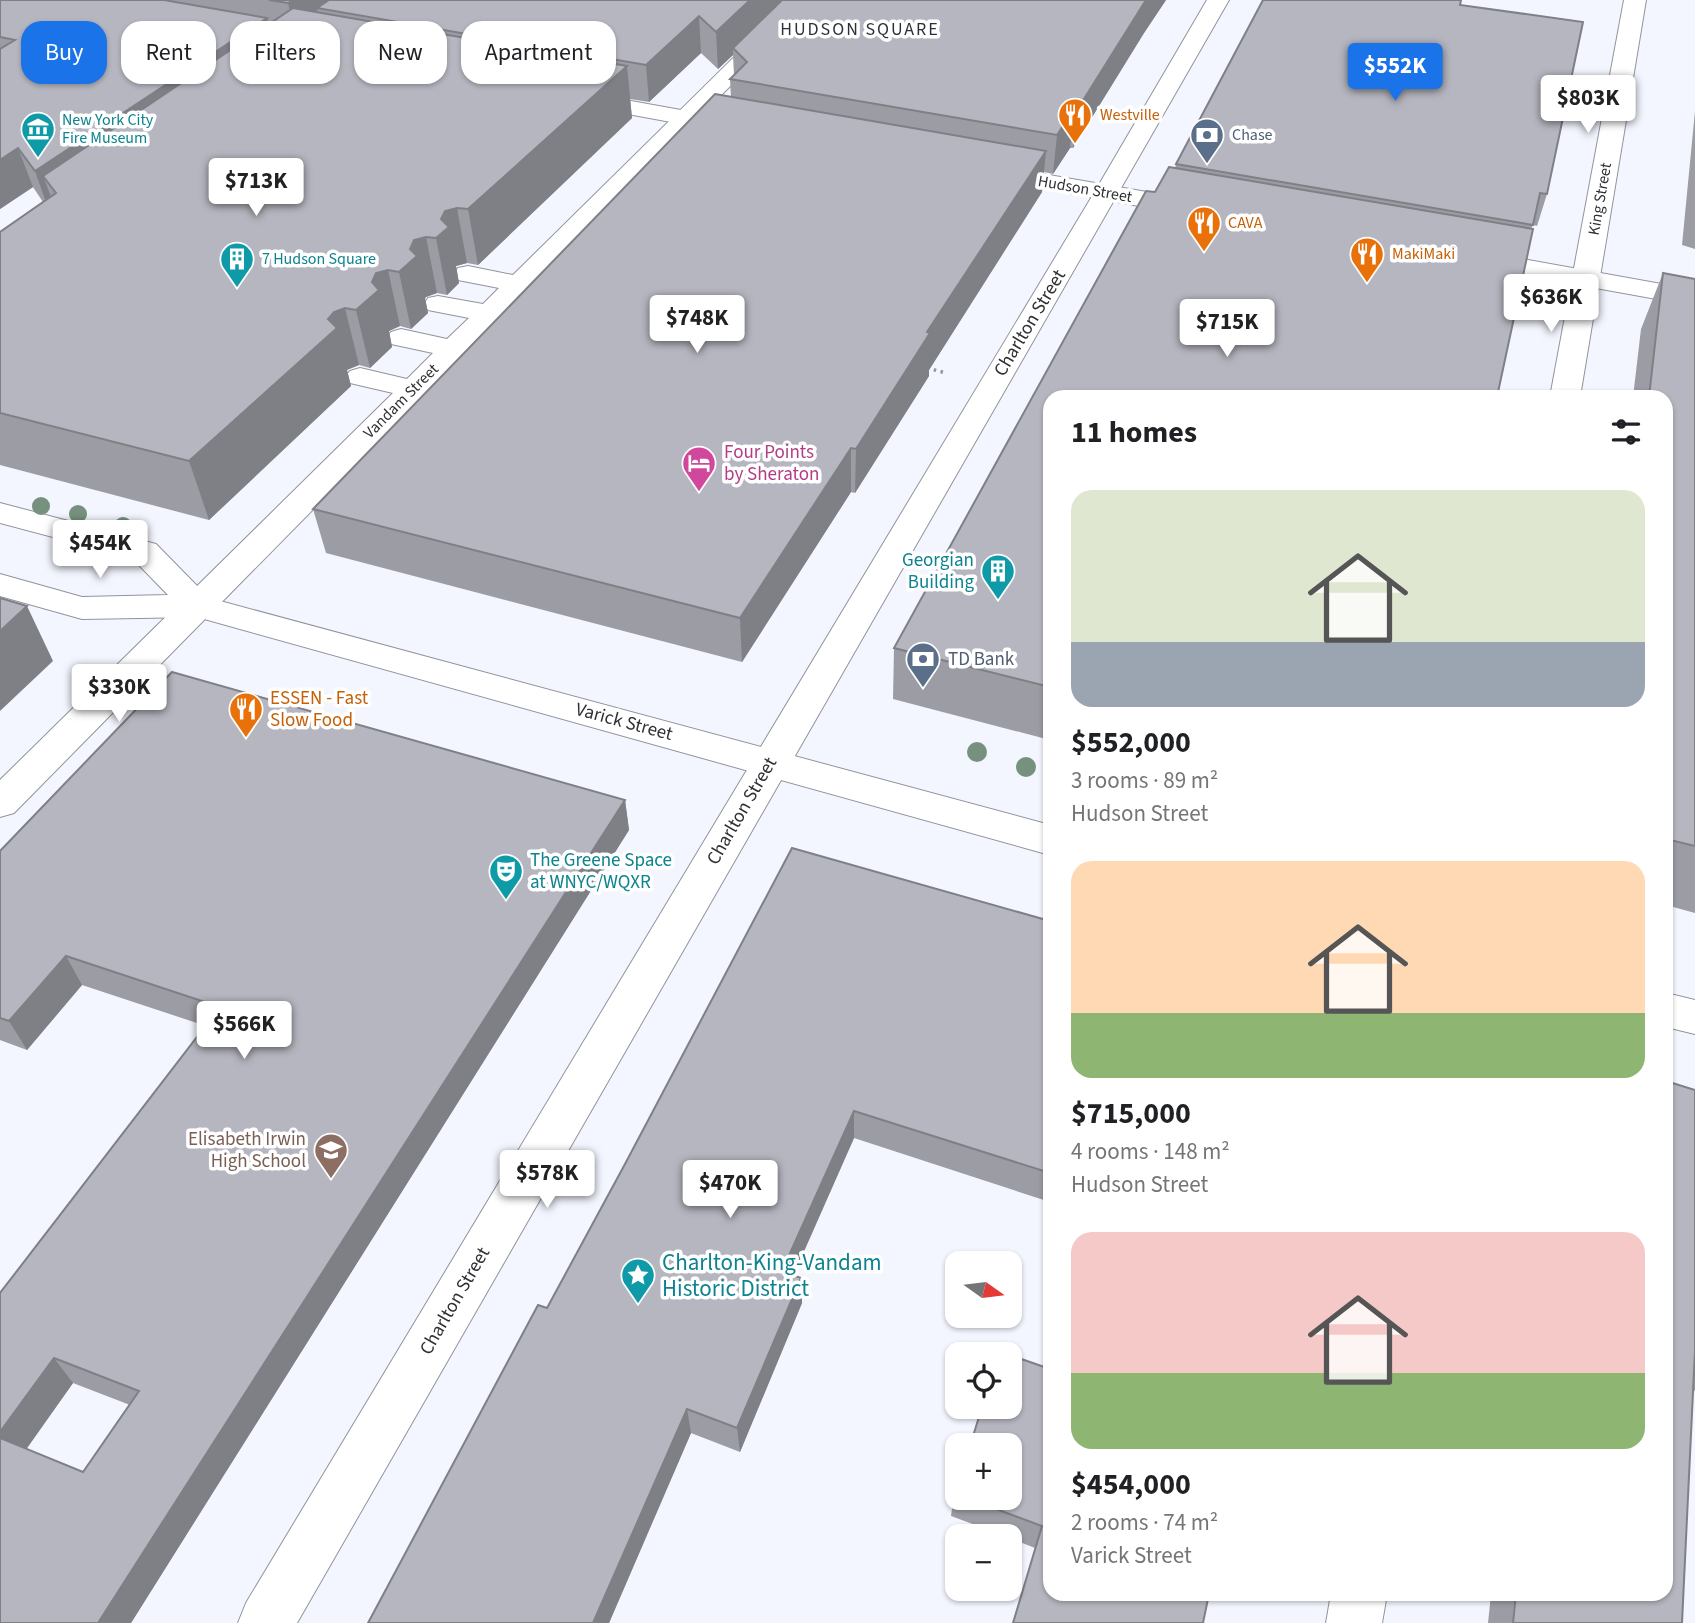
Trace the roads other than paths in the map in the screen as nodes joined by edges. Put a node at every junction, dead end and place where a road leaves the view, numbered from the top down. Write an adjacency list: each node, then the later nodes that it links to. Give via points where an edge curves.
1 (803, 0): 5 (street, Vandam Street)
2 (1218, 0): 8 (street, Charlton Street)
3 (1636, 0): 12 (street, King Street)
4 (561, 95): 5 (street)
5 (685, 117): 6 (street); 13 (street, Vandam Street)
6 (764, 132)
7 (971, 169): 8 (street, Hudson Street)
8 (1107, 193): 9 (street, Hudson Street); 25 (street, Charlton Street)
9 (1221, 214)
10 (1450, 254): 12 (street)
11 (468, 274): 13 (street)
12 (1586, 278): 14 (street); 21 (street, King Street)
13 (518, 284): 16 (street, Vandam Street)
14 (1695, 298)
15 (438, 303): 16 (street)
16 (489, 314): 18 (street, Vandam Street)
17 (401, 338): 18 (street)
18 (453, 349): 20 (street, Vandam Street)
19 (360, 377): 20 (street)
20 (413, 389): 24 (street, Vandam Street)
21 (1566, 390)
22 (0, 513): 24 (street, via 144,551)
23 (0, 585): 24 (street, Varick Street, via 82,608)
24 (197, 606): 25 (street, Varick Street); 26 (street, Vandam Street)
25 (770, 762): 27 (street, Varick Street); 31 (street, Charlton Street)
26 (0, 803)
27 (1043, 838)
28 (1673, 1012): 29 (street)
29 (1695, 1017)
30 (1358, 1601): 32 (street)
31 (266, 1623)
32 (1354, 1623)

